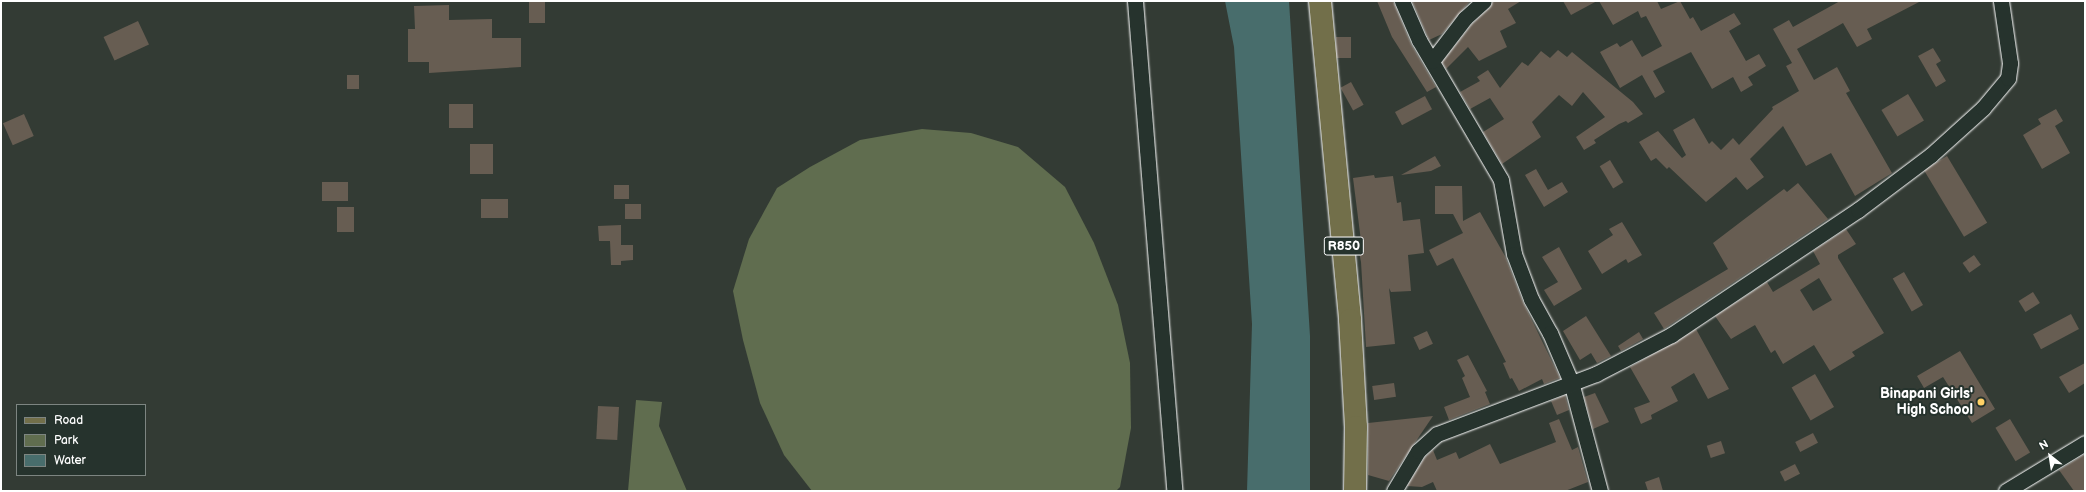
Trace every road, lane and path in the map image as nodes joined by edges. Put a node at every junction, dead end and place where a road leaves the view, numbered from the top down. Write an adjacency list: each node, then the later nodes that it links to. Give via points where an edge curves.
1 (1135, 1): 9 (street)
2 (1320, 1): 10 (main road, R850, via 1350,320 1356,427)
3 (1402, 1): 6 (street, via 1419,40)
4 (1484, 1): 6 (street, via 1465,18)
5 (2001, 1): 7 (street, via 2010,63 2008,78 1984,108 1931,155 1756,281 1671,335 1596,374)
6 (1432, 61): 7 (street, via 1501,180 1514,254 1531,299 1550,333)
7 (1571, 382): 11 (street, via 1437,434 1418,451); 12 (street)
8 (2085, 442): 13 (street)
9 (1174, 491)
10 (1355, 491)
11 (1394, 491)
12 (1600, 491)
13 (2006, 491)

